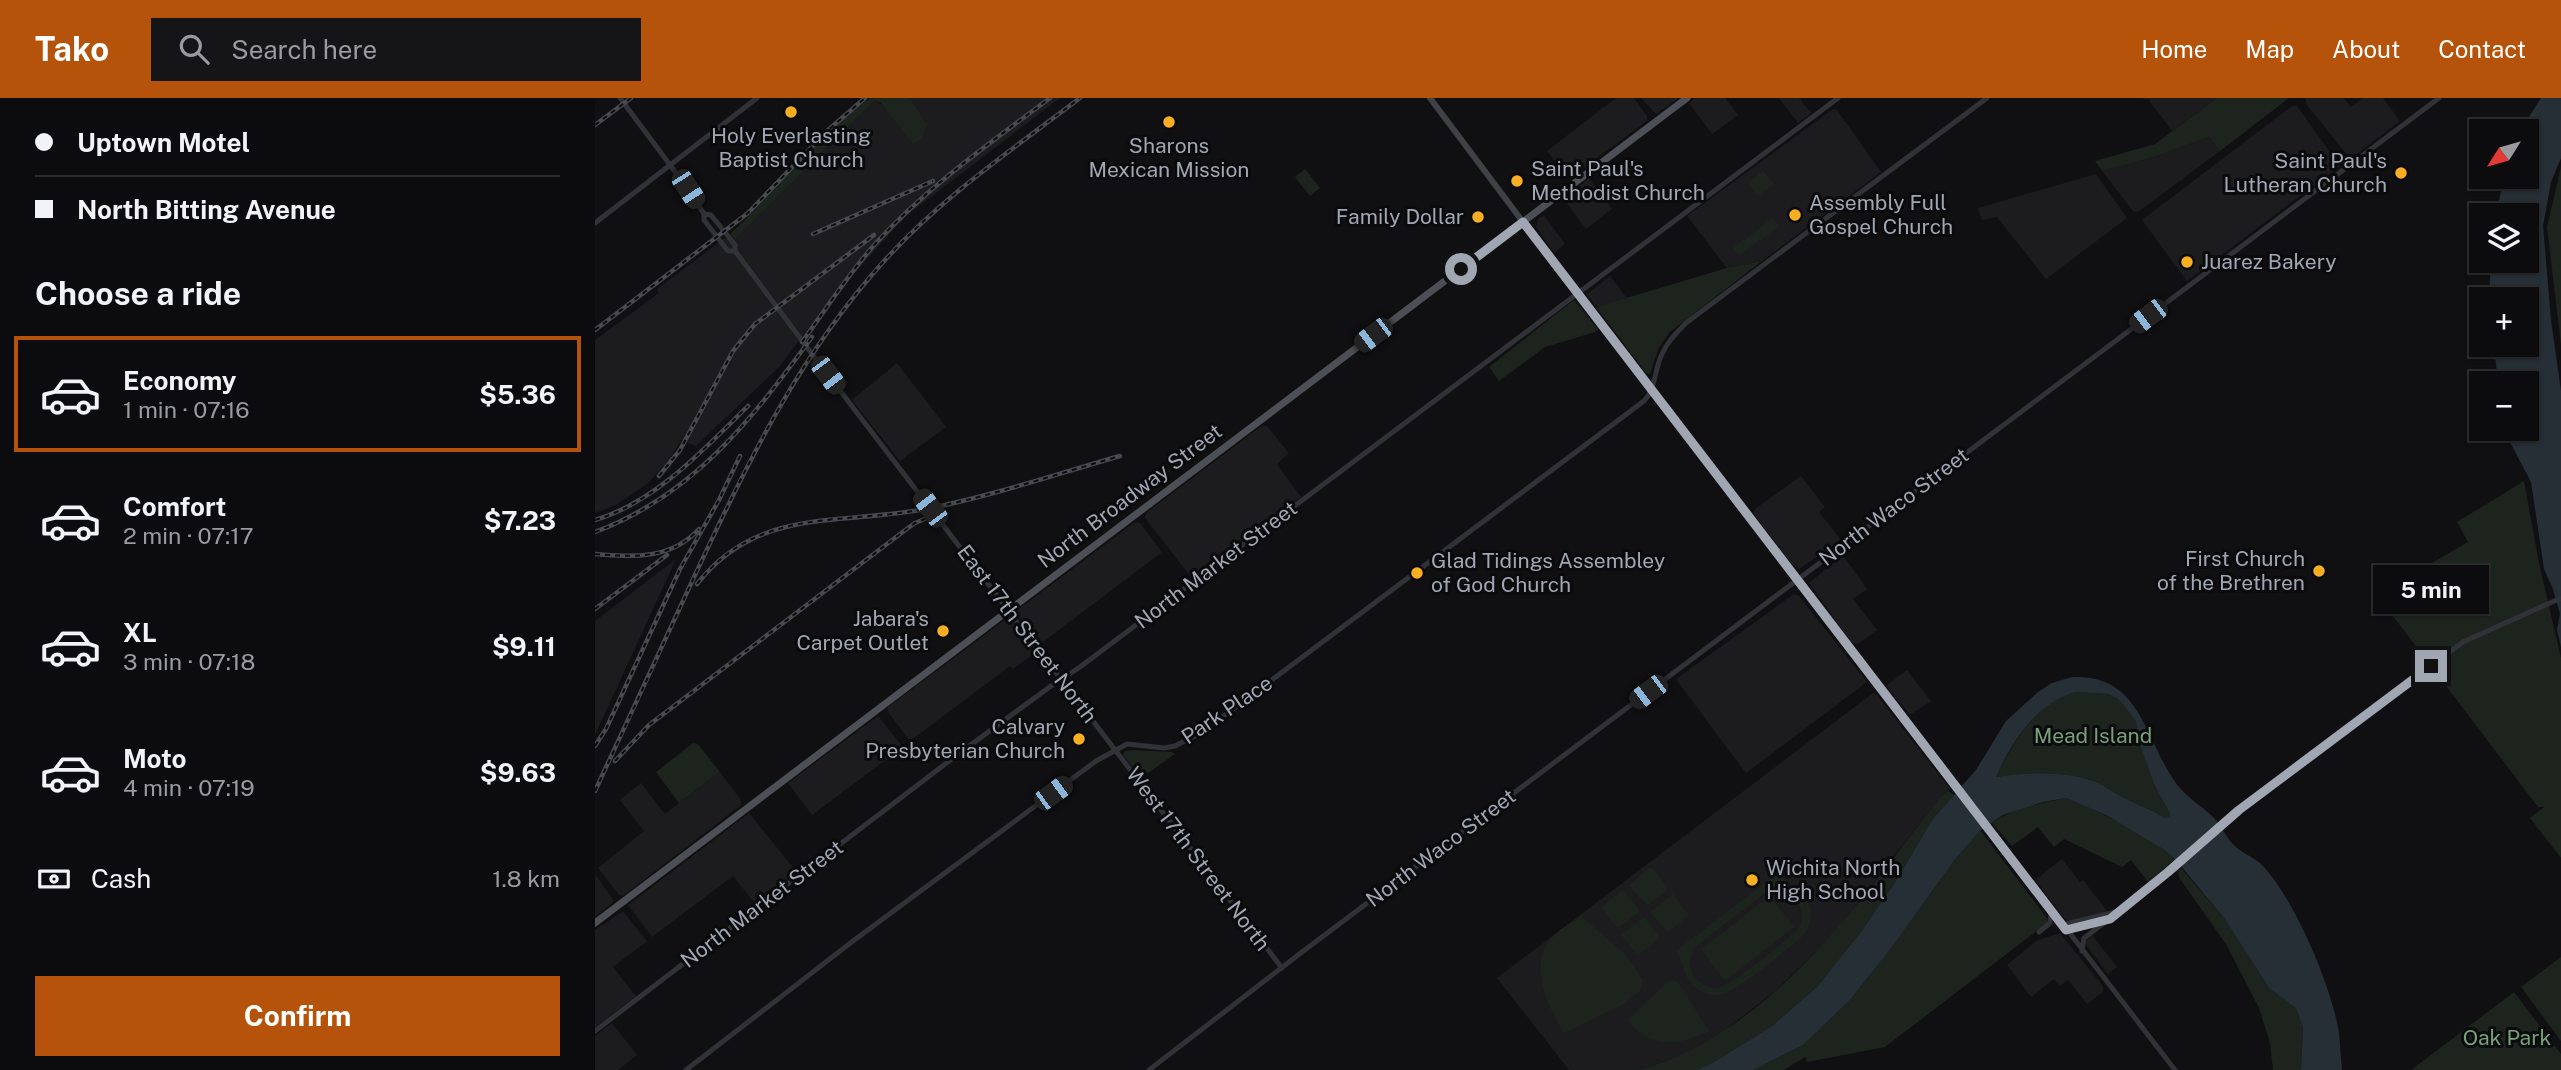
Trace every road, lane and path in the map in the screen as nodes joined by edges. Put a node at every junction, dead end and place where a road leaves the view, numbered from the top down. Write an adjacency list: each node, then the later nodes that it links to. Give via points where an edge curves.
1 (620, 98): 8 (street, East 17th Street North)
2 (757, 98): 8 (street)
3 (1430, 98): 9 (main road)
4 (1687, 98): 9 (main road, North Broadway Street)
5 (1838, 98): 11 (street, North Market Street)
6 (1987, 98): 12 (street, via 1686,323 1667,344)
7 (2439, 98): 13 (street, North Waco Street)
8 (670, 165): 10 (street); 15 (street, East 17th Street North)
9 (1523, 222): 11 (street); 15 (main road, North Broadway Street)
10 (595, 223)
11 (1578, 293): 12 (street); 16 (street, North Market Street)
12 (1652, 389): 13 (street); 17 (street, Park Place, via 1644,401 1201,733 1175,746 1135,743)
13 (1797, 580): 19 (street); 25 (street, North Waco Street)
14 (2561, 598): 18 (street, via 2463,642 2229,819)
15 (1008, 610): 16 (street, East 17th Street North); 21 (main road, North Broadway Street)
16 (1061, 679): 17 (street, East 17th Street North); 26 (street, North Market Street)
17 (1115, 750): 25 (street, West 17th Street North); 27 (street, Park Place, via 978,847)
18 (2121, 909): 20 (street); 22 (street)
19 (2051, 911): 22 (street); 23 (street, via 2050,923)
20 (2110, 919): 22 (street); 24 (street, via 2084,938)
21 (595, 923)
22 (2064, 928): 24 (street)
23 (2039, 932)
24 (2082, 951): 29 (street)
25 (1282, 968): 28 (street, North Waco Street)
26 (595, 1031)
27 (686, 1070)
28 (1149, 1070)
29 (2175, 1070)

